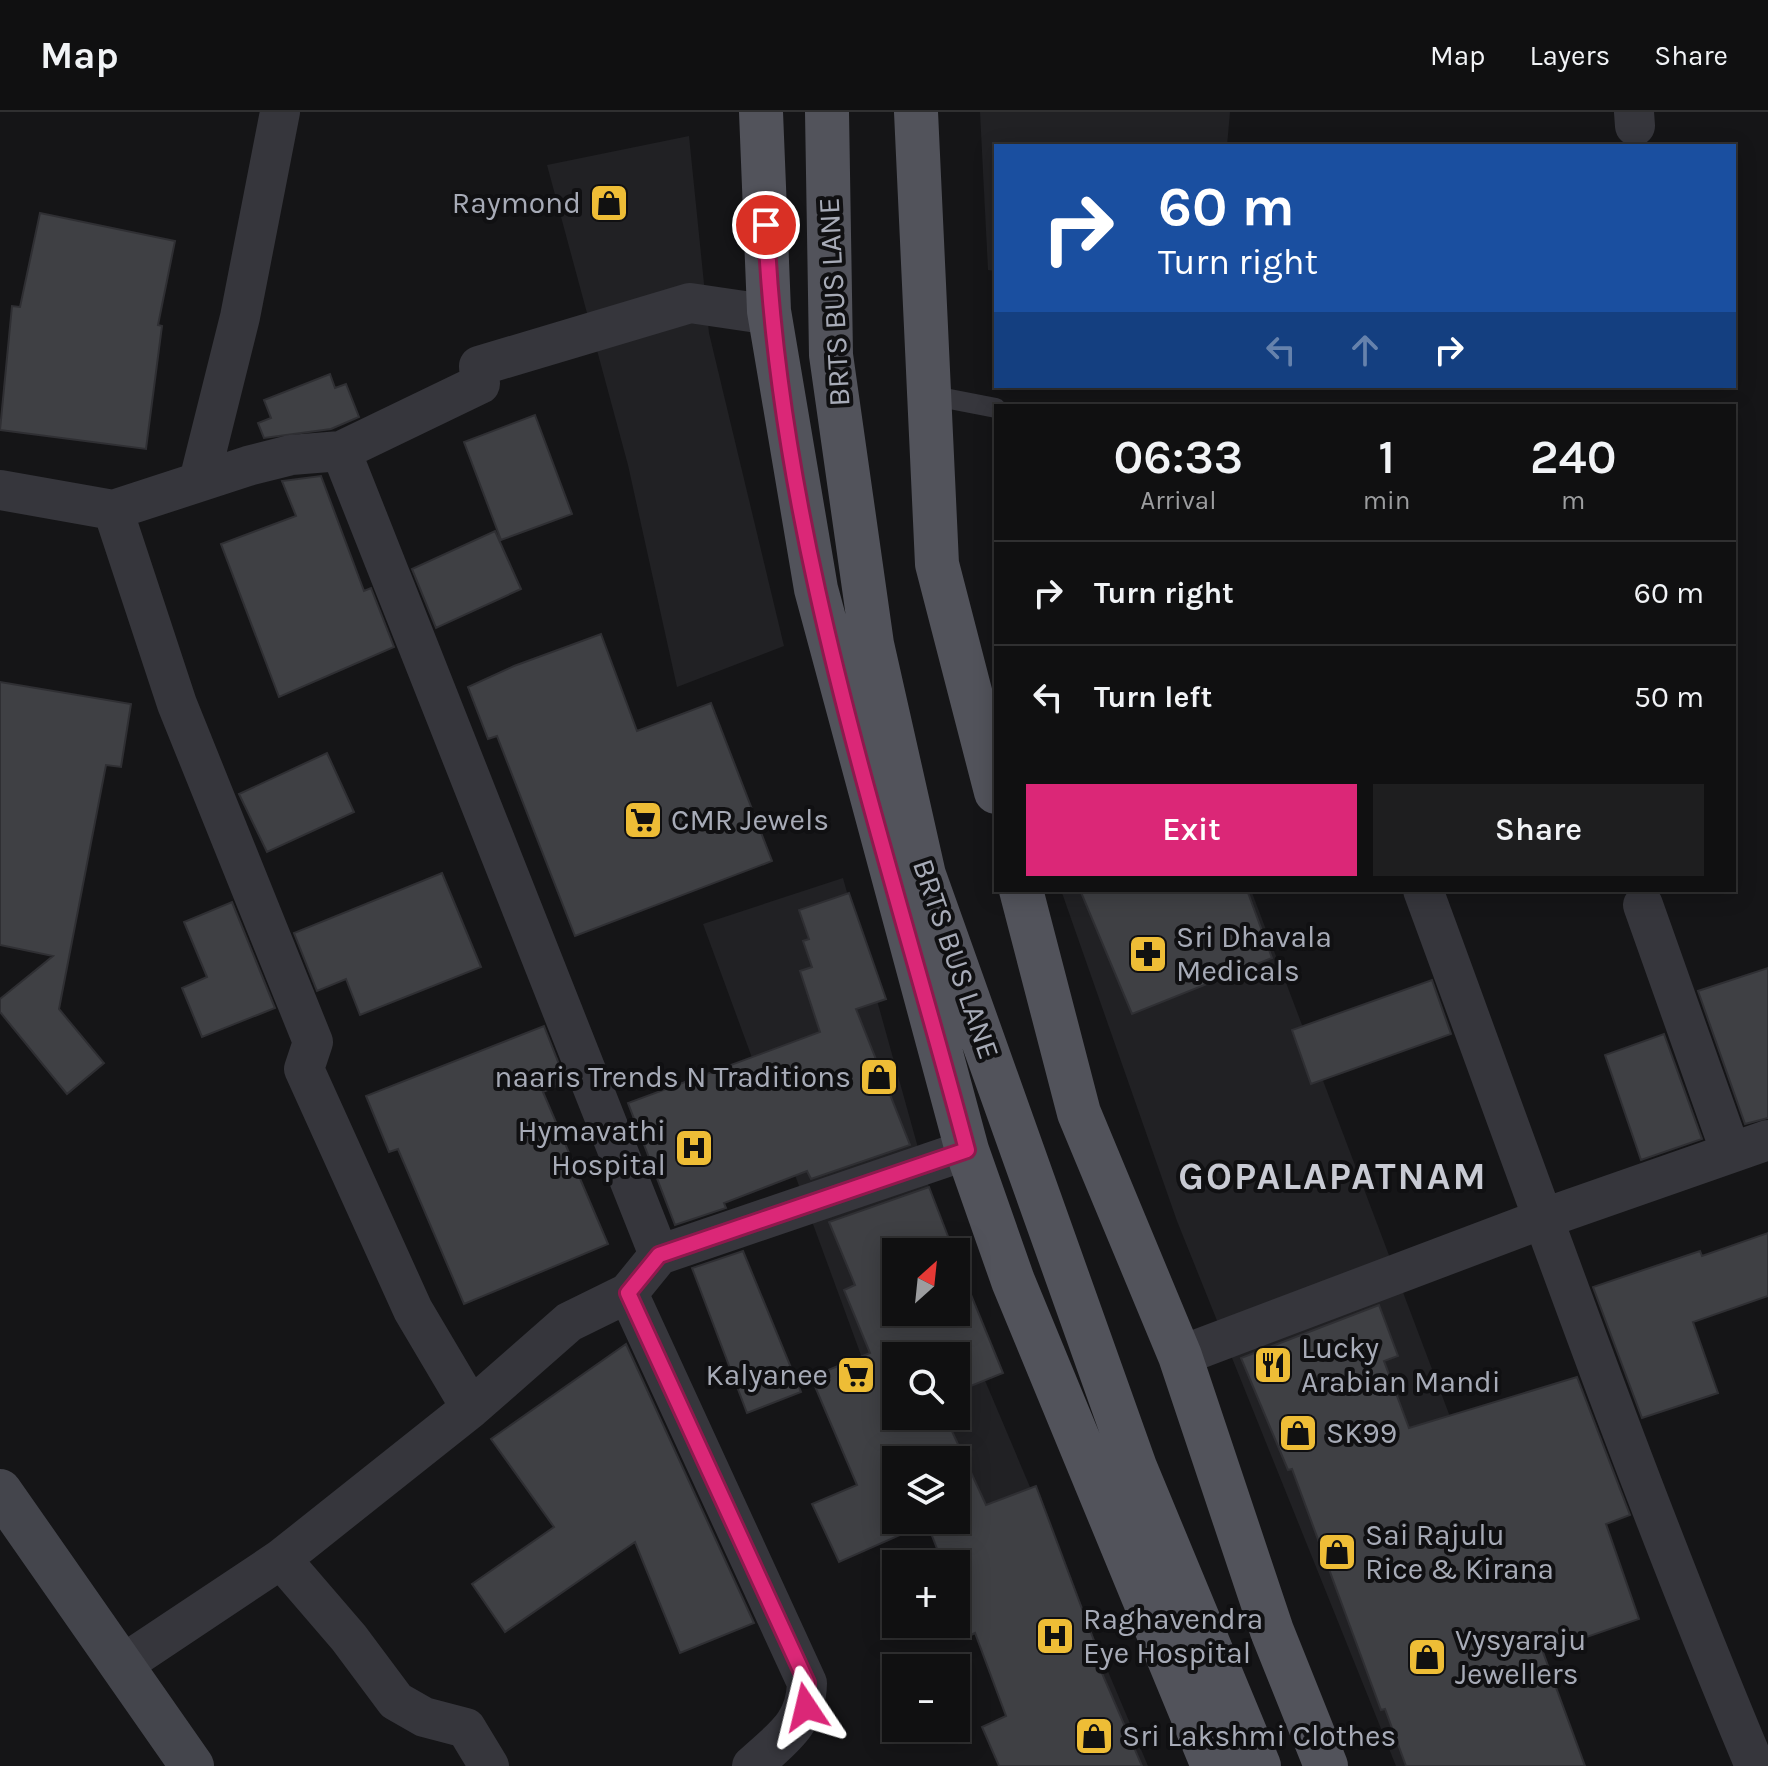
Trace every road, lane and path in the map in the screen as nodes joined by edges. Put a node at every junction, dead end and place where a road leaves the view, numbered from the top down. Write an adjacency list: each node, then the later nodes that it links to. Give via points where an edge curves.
1 (280, 112): 9 (street, via 240,317)
2 (761, 112): 5 (main road)
3 (827, 112): 30 (main road, BRTS BUS LANE, via 831,355 872,644 924,875 1135,1467)
4 (916, 112): 6 (main road)
5 (769, 311): 8 (street, via 690,303 479,366 480,384); 17 (main road, via 816,589)
6 (929, 395): 7 (lane); 12 (main road, via 937,564)
7 (994, 408)
8 (341, 451): 9 (street, via 291,455); 19 (street)
9 (199, 481): 11 (street)
10 (0, 490): 11 (street)
11 (113, 510): 22 (street, via 177,704 313,1042 304,1069 413,1310)
12 (994, 784)
13 (1022, 892): 21 (main road, via 1079,1113)
14 (1424, 892): 18 (street)
15 (1643, 905): 16 (street)
16 (1750, 1146): 18 (street)
17 (967, 1150): 19 (street); 29 (main road, via 1013,1281)
18 (1542, 1219): 21 (street); 32 (street)
19 (659, 1255): 20 (street)
20 (628, 1293): 22 (street, via 569,1322); 28 (street, via 807,1683 806,1707 793,1729)
21 (1180, 1356): 31 (main road, via 1272,1631)
22 (471, 1408): 24 (street)
23 (0, 1491): 25 (main road)
24 (281, 1559): 25 (street); 27 (street, via 396,1701 424,1717 466,1728)
25 (122, 1665): 26 (main road)
26 (192, 1766)
27 (489, 1766)
28 (752, 1766)
29 (1213, 1766)
30 (1259, 1766)
31 (1326, 1766)
32 (1755, 1766)

